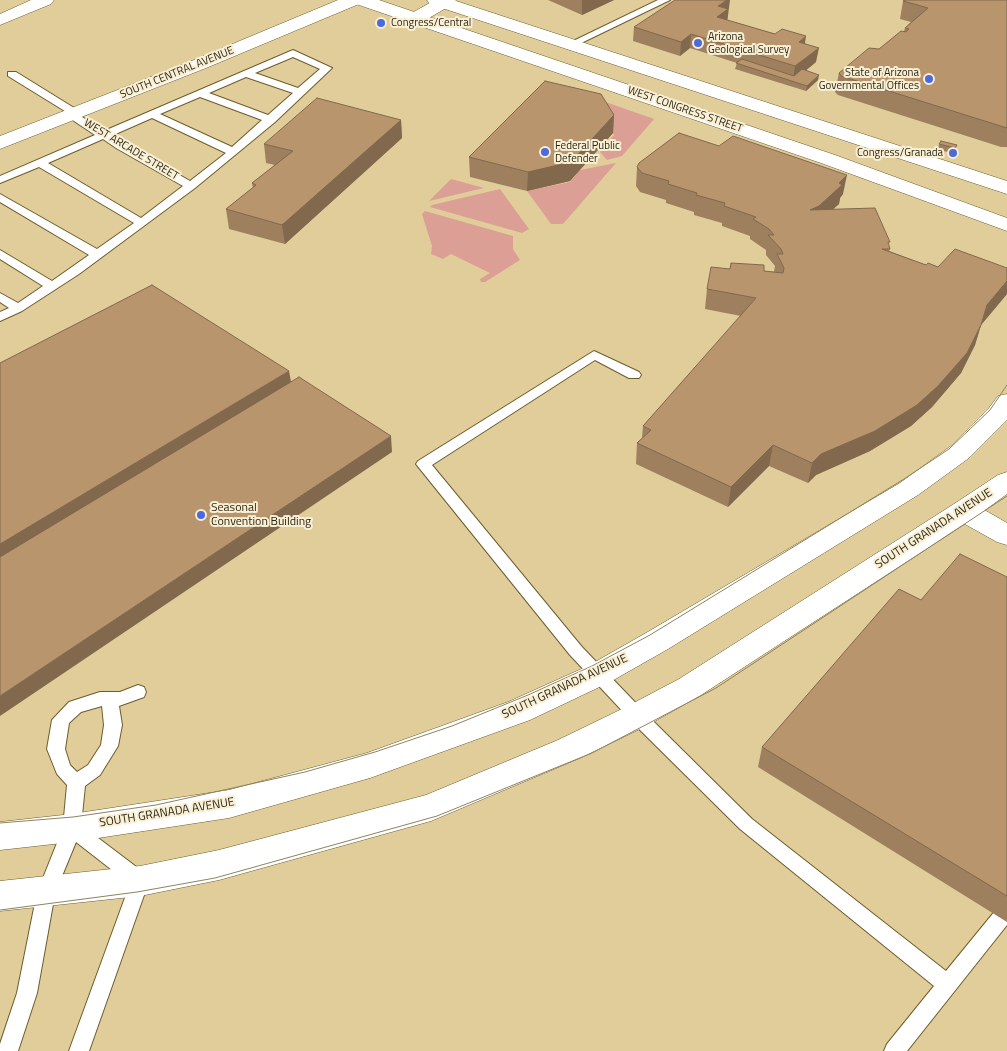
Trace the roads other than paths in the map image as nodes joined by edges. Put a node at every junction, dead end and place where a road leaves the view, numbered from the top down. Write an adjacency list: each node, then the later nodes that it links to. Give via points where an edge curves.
1 (45, 0): 7 (street)
2 (352, 0): 13 (street, SOUTH CENTRAL AVENUE)
3 (362, 0): 6 (street, WEST CONGRESS STREET)
4 (666, 0): 8 (lane)
5 (442, 1): 6 (street); 8 (street)
6 (416, 18): 25 (street, WEST CONGRESS STREET, via 819,156)
7 (0, 20)
8 (572, 44): 22 (street)
9 (245, 73): 11 (lane); 12 (lane); 12 (lane, via 293,53 327,68)
10 (12, 74): 13 (lane, WEST ARCADE STREET)
11 (200, 93): 14 (lane); 15 (lane)
12 (301, 93): 15 (lane)
13 (74, 114): 16 (lane, WEST ARCADE STREET); 17 (street, SOUTH CENTRAL AVENUE)
14 (151, 114): 16 (lane); 18 (lane)
15 (271, 120): 18 (lane)
16 (103, 135): 19 (lane); 21 (lane, WEST ARCADE STREET)
17 (0, 143)
18 (234, 152): 21 (lane)
19 (39, 163): 20 (lane); 24 (lane)
20 (0, 180)
21 (191, 186): 24 (lane)
22 (1007, 188)
23 (0, 198): 27 (lane)
24 (142, 223): 27 (lane)
25 (1007, 225)
26 (0, 254): 28 (lane)
27 (98, 255): 28 (lane)
28 (52, 286): 30 (lane)
29 (0, 297): 30 (lane)
30 (18, 308): 31 (lane)
31 (0, 317)
32 (634, 375): 37 (lane, via 594,355 423,464 536,604)
33 (1007, 402): 37 (street, SOUTH GRANADA AVENUE, via 960,452 909,489)
34 (1007, 481): 35 (street, SOUTH GRANADA AVENUE)
35 (964, 511): 36 (street); 40 (street, SOUTH GRANADA AVENUE, via 690,687)
36 (1007, 535)
37 (599, 674): 40 (lane); 42 (street, SOUTH GRANADA AVENUE, via 519,711 370,765 229,804)
38 (138, 692): 39 (lane)
39 (110, 700): 41 (lane, via 113,725 109,746 94,770); 41 (lane, via 75,707 61,720 56,749 63,768)
40 (637, 716): 44 (street, SOUTH GRANADA AVENUE, via 569,750 431,807 219,865); 48 (lane, via 746,824)
41 (76, 783): 42 (lane)
42 (72, 828): 43 (street, SOUTH GRANADA AVENUE); 44 (lane); 45 (lane)
43 (0, 836)
44 (140, 881): 45 (street, SOUTH GRANADA AVENUE); 50 (lane)
45 (46, 893): 46 (street, SOUTH GRANADA AVENUE); 49 (lane, via 28,992)
46 (0, 896)
47 (1002, 917): 48 (lane)
48 (948, 985): 51 (lane)
49 (8, 1051)
50 (79, 1051)
51 (894, 1051)

